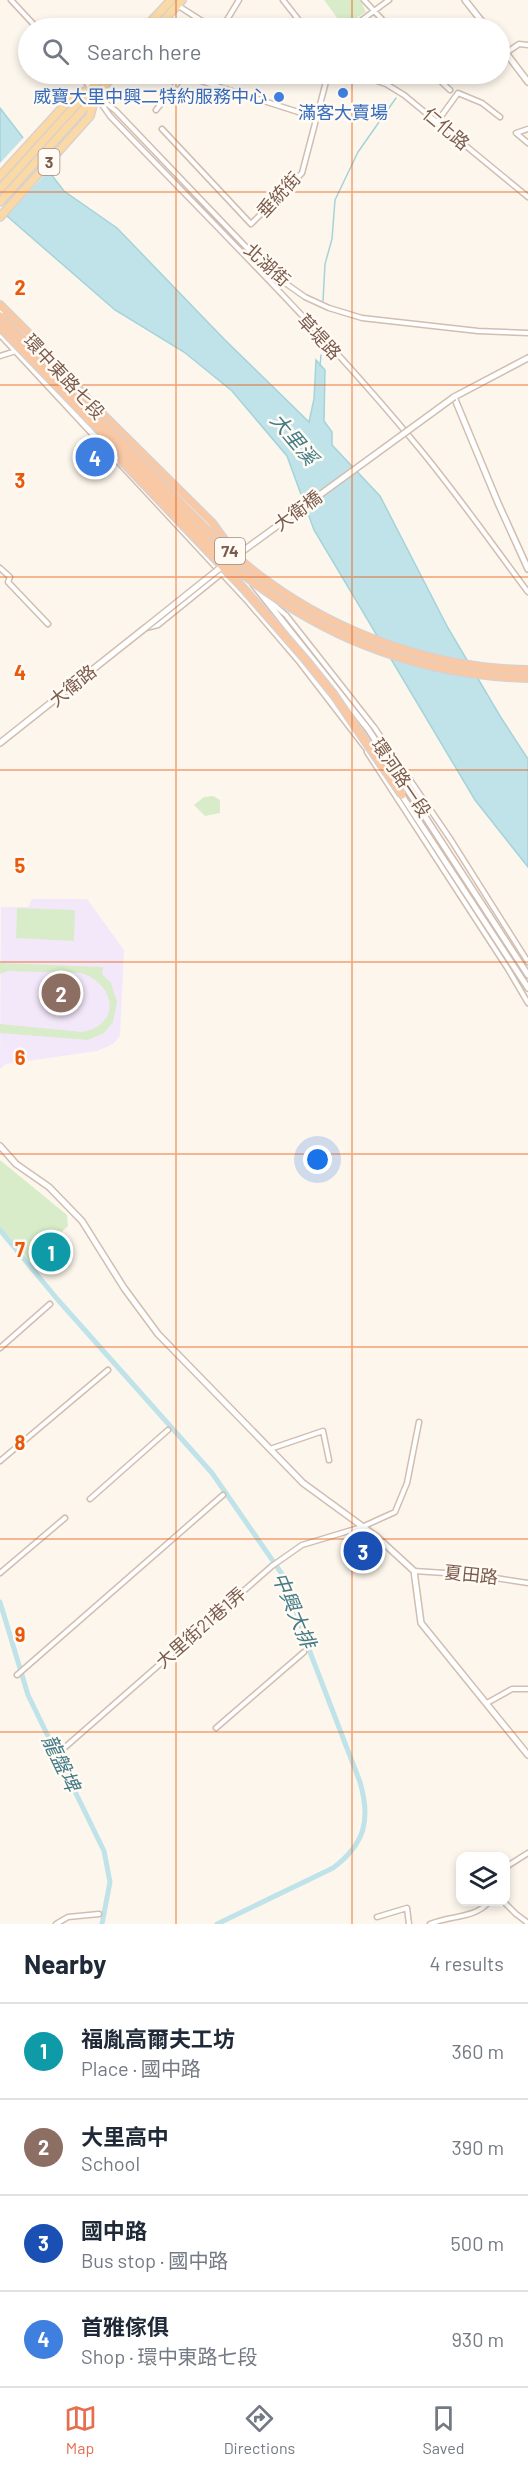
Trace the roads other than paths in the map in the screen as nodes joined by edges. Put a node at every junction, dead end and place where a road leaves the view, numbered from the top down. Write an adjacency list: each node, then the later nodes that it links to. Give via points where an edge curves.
1 (11, 0): 9 (street)
2 (238, 0): 13 (street)
3 (283, 0): 14 (street)
4 (364, 0): 8 (street)
5 (389, 0): 8 (street)
6 (465, 0): 17 (street)
7 (177, 2): 10 (main road); 11 (main road); 12 (street)
8 (373, 12): 15 (street); 16 (street)
9 (28, 18)
10 (157, 18)
11 (165, 18)
12 (199, 18)
13 (228, 18)
14 (297, 18)
15 (365, 18)
16 (379, 18)
17 (479, 18)
18 (528, 45): 19 (street, via 519,44)
19 (510, 50)
20 (510, 58): 21 (street)
21 (528, 82)
22 (88, 84): 30 (street)
23 (98, 84): 30 (main road, 3)
24 (102, 84): 30 (main road, 3)
25 (175, 84): 33 (street)
26 (209, 84): 35 (street)
27 (326, 84): 35 (street, 垂統街)
28 (382, 84): 36 (street, 仁化路, via 395,89)
29 (444, 84): 31 (street)
30 (93, 91): 32 (main road, 3); 32 (main road, 3); 49 (street, 北湖街, via 271,273 305,297 362,318); 61 (street, 草堤路, via 110,116 326,342 391,416)
31 (458, 93): 34 (street, via 482,103); 36 (street)
32 (86, 99): 40 (main road, 3, via 71,98); 41 (main road, 3); 43 (main road, 3); 44 (main road, 3, via 90,116)
33 (156, 110)
34 (500, 117)
35 (317, 118): 37 (street, 垂統街, via 302,173 251,224)
36 (437, 122): 42 (street, 仁化路)
37 (162, 129)
38 (528, 129): 39 (street, via 516,133)
39 (528, 143)
40 (0, 176)
41 (0, 189)
42 (528, 197)
43 (0, 202)
44 (0, 217)
45 (0, 305): 56 (highway, bridge, via 90,403 212,523)
46 (0, 314): 56 (street, 環中東路七段, via 210,525); 64 (highway, 74, bridge, via 153,475 264,579 312,610 368,637 463,664)
47 (0, 322): 56 (street, 環中東路七段, via 149,478)
48 (0, 327): 55 (highway, 74, bridge)
49 (528, 333)
50 (0, 334): 51 (street, 環中東路七段)
51 (15, 351): 52 (street); 59 (street, 環中東路七段)
52 (0, 356)
53 (528, 358): 54 (street, 大衛橋)
54 (454, 397): 58 (street); 63 (street, 大衛橋, bridge, via 225,564)
55 (114, 448): 65 (highway, 74, bridge, via 224,559 286,606 353,641 418,664 463,673); 68 (highway, bridge, via 127,467 305,659)
56 (239, 562): 60 (street, 環河路一段)
57 (0, 568): 62 (street, via 10,577 8,582)
58 (528, 568)
59 (221, 574): 63 (street, via 158,625); 67 (street, 環河路一段, via 300,662)
60 (259, 592): 69 (street, 環河路一段, via 286,615 374,727); 70 (street, 環河路一段, via 369,729)
61 (528, 592)
62 (48, 624)
63 (145, 628): 66 (street, 大衛路)
64 (528, 670)
65 (528, 678)
66 (0, 743)
67 (362, 744): 68 (street, 環河路一段); 72 (street, 環河路一段)
68 (402, 795): 71 (street, 環河路一段)
69 (528, 962)
70 (528, 975)
71 (528, 988)
72 (528, 1003)
73 (0, 1146): 79 (street, via 82,1221 158,1334)
74 (51, 1304): 75 (street)
75 (0, 1348)
76 (108, 1370): 81 (street)
77 (419, 1422): 85 (street, 大里街21巷1弄, via 407,1483 395,1512)
78 (168, 1430): 83 (street)
79 (270, 1449): 80 (street, via 323,1431); 85 (street, via 303,1483)
80 (329, 1460)
81 (0, 1461)
82 (223, 1495): 90 (street)
83 (90, 1498)
84 (65, 1518): 87 (street)
85 (362, 1527): 86 (street); 95 (street, 大里街21巷1弄, via 302,1545 272,1566)
86 (414, 1571): 88 (street, 夏田路); 92 (street, via 421,1623)
87 (0, 1573)
88 (528, 1583)
89 (304, 1652): 93 (street)
90 (18, 1675)
91 (528, 1689): 92 (street, via 512,1689)
92 (487, 1703): 94 (street)
93 (216, 1728)
94 (528, 1755)
95 (55, 1756)
96 (528, 1853): 97 (street)
97 (510, 1865)
98 (486, 1906): 105 (street, via 473,1914)
99 (508, 1906): 102 (street)
100 (99, 1914): 103 (street, via 68,1917)
101 (377, 1917): 104 (street, via 407,1908)
102 (528, 1923)
103 (56, 1924)
104 (409, 1924)
105 (430, 1924)

